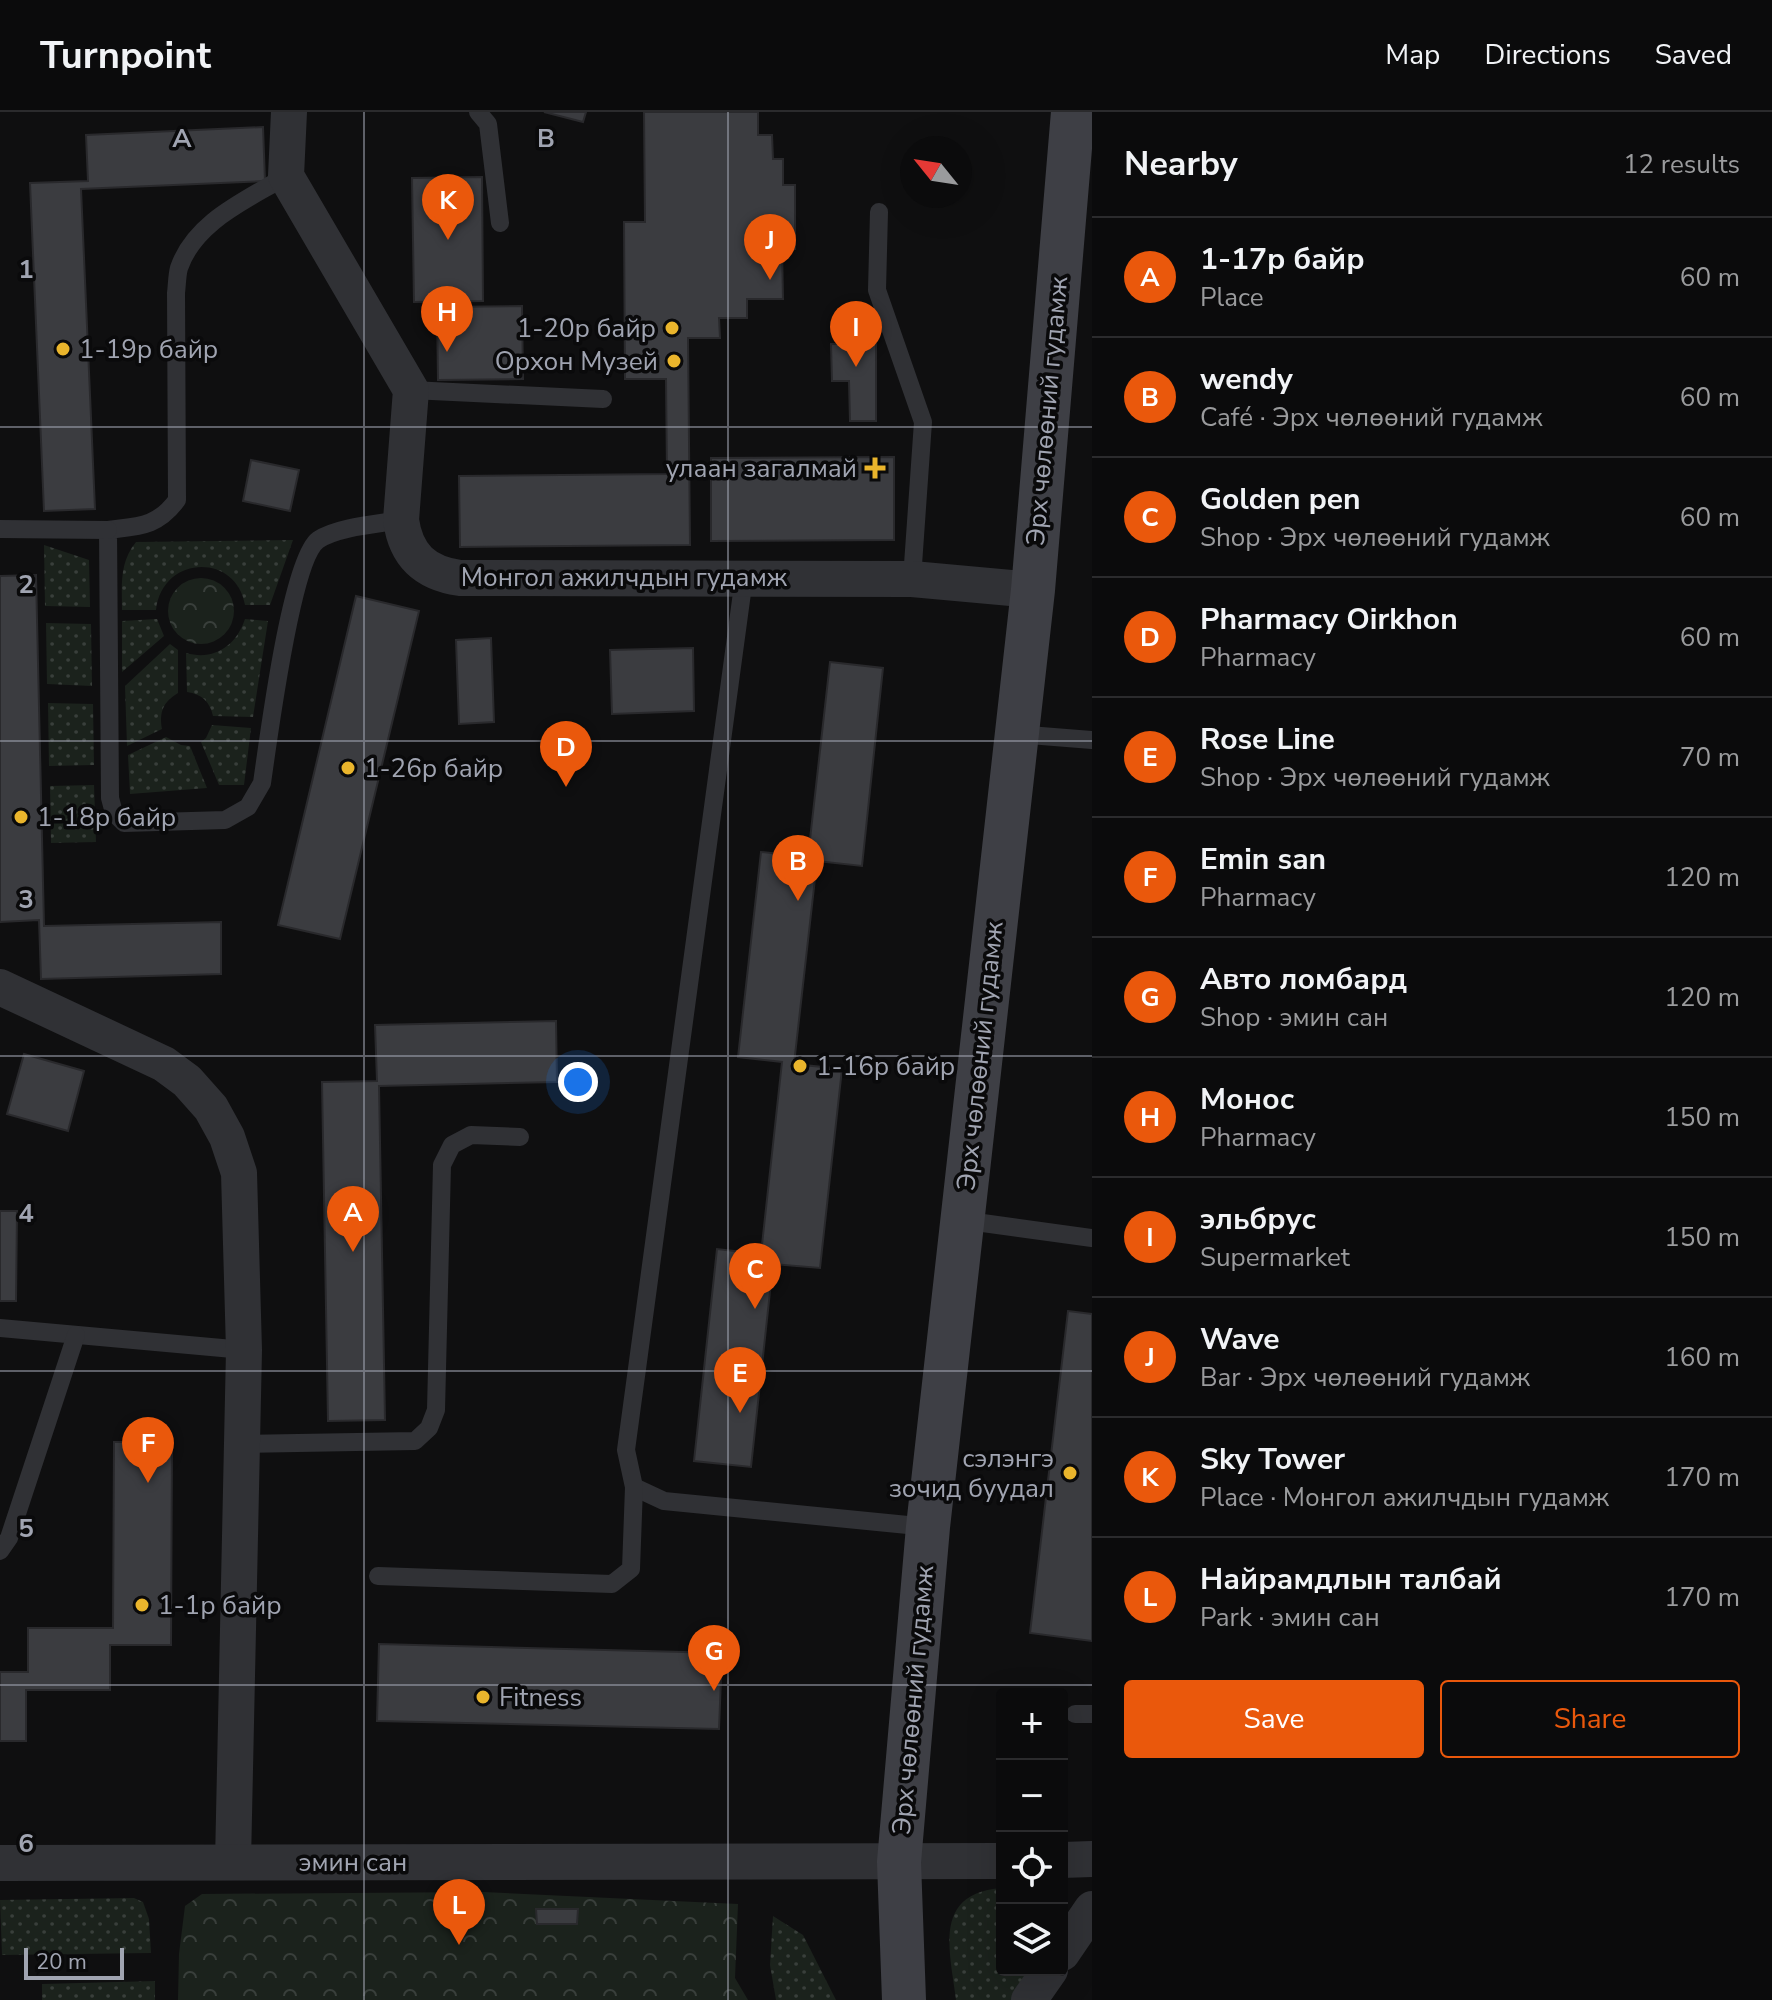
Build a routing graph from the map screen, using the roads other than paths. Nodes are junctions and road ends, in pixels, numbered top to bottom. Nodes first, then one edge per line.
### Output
1 (289, 112) edge
2 (478, 112) edge
3 (1073, 112) edge
4 (286, 176) junction
5 (879, 212) dead end
6 (500, 223) dead end
7 (411, 390) junction
8 (603, 399) dead end
9 (401, 520) junction
10 (0, 529) edge
11 (108, 530) junction
12 (744, 578) junction
13 (912, 579) junction
14 (1033, 590) junction
15 (1016, 734) junction
16 (1092, 740) edge
17 (0, 987) edge
18 (520, 1137) dead end
19 (961, 1220) junction
20 (1092, 1238) edge
21 (0, 1328) edge
22 (76, 1335) junction
23 (244, 1350) junction
24 (241, 1444) junction
25 (634, 1487) junction
26 (928, 1527) junction
27 (0, 1551) edge
28 (378, 1576) dead end
29 (1092, 1859) edge
30 (1068, 1860) edge
31 (996, 1861) edge
32 (233, 1862) junction
33 (899, 1862) junction
34 (0, 1863) edge
35 (1092, 1909) edge
36 (1068, 1944) edge
37 (1046, 1976) edge
38 (904, 2000) edge
39 (1029, 2000) edge

1 - 4 street
2 - 6 lane
3 - 14 main road, Эрх чөлөөний гудамж
4 - 7 street
4 - 11 lane
5 - 13 lane
7 - 8 lane
7 - 9 street, Монгол ажилчдын гудамж
9 - 11 lane
9 - 12 street, Монгол ажилчдын гудамж
10 - 11 lane
12 - 13 street, Монгол ажилчдын гудамж
12 - 25 lane
13 - 14 street, Монгол ажилчдын гудамж
14 - 15 main road, Эрх чөлөөний гудамж
15 - 16 lane
15 - 19 main road, Эрх чөлөөний гудамж
17 - 23 street
18 - 24 lane
19 - 20 lane
19 - 26 main road, Эрх чөлөөний гудамж
21 - 22 lane
22 - 23 lane
22 - 27 lane
23 - 24 street
24 - 32 street
25 - 26 lane
25 - 28 lane
26 - 33 main road, Эрх чөлөөний гудамж
29 - 30 street
31 - 33 street, эмин сан
32 - 33 street, эмин сан
32 - 34 street, эмин сан
33 - 38 main road, Эрх чөлөөний гудамж
35 - 36 street
37 - 39 street

